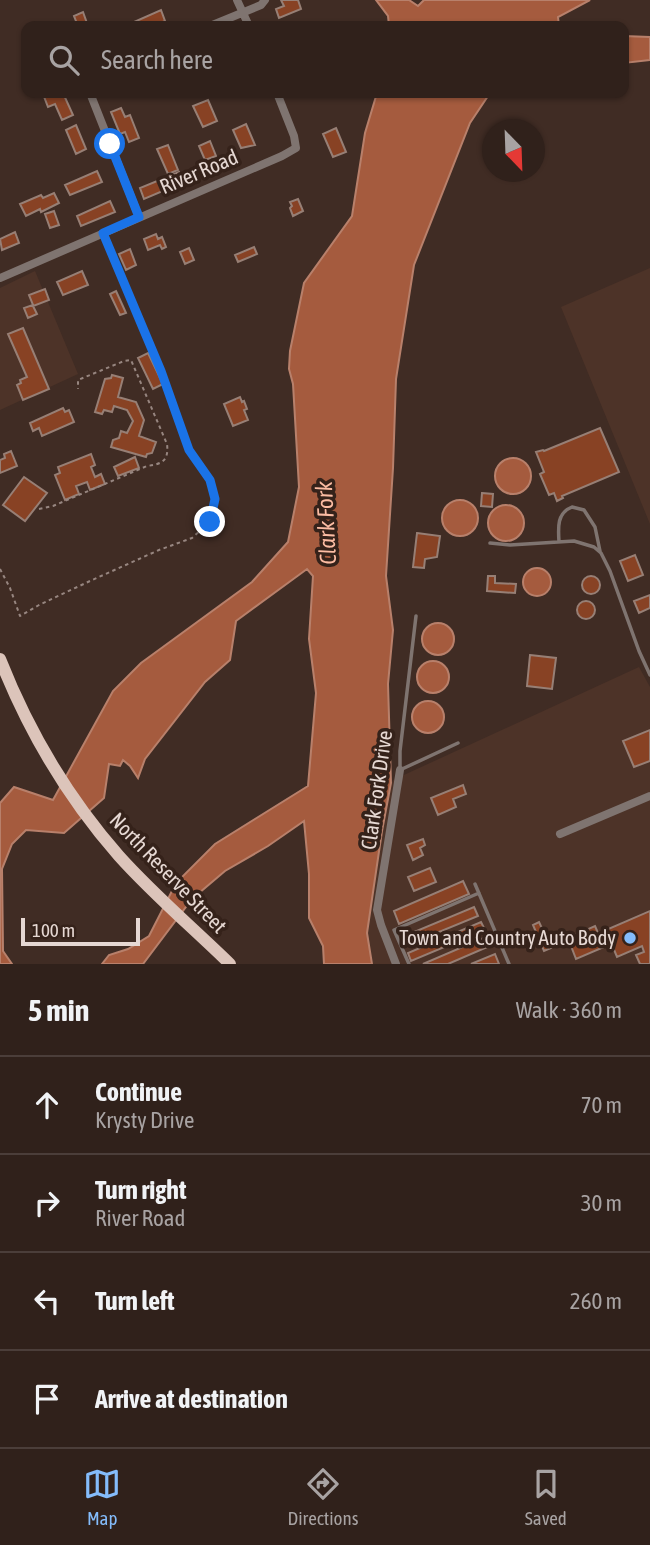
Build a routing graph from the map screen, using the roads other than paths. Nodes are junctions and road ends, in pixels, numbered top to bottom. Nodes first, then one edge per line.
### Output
1 (237, 0) edge
2 (265, 0) edge
3 (242, 12) junction
4 (221, 21) edge
5 (246, 21) edge
6 (92, 98) edge
7 (279, 98) edge
8 (139, 217) junction
9 (103, 233) junction
10 (0, 278) edge
11 (161, 371) road end
12 (559, 541) junction
13 (490, 543) dead end
14 (601, 553) junction
15 (416, 616) dead end
16 (0, 659) edge
17 (650, 675) edge
18 (458, 743) dead end
19 (400, 770) junction
20 (650, 796) edge
21 (560, 834) dead end
22 (475, 884) dead end
23 (479, 893) junction
24 (230, 964) edge
25 (396, 964) edge
26 (410, 964) edge
27 (509, 964) edge

1 - 3 street
2 - 3 street
3 - 4 street
3 - 5 street
6 - 8 street
7 - 8 street, River Road
8 - 9 street, River Road
9 - 10 street, River Road
9 - 11 lane
12 - 13 lane
12 - 14 lane
12 - 14 lane
14 - 17 lane
15 - 19 lane, Clark Fork Drive
16 - 24 highway, North Reserve Street
18 - 19 lane
19 - 25 street, Clark Fork Drive
20 - 21 street
22 - 23 lane
23 - 26 lane
23 - 27 lane

